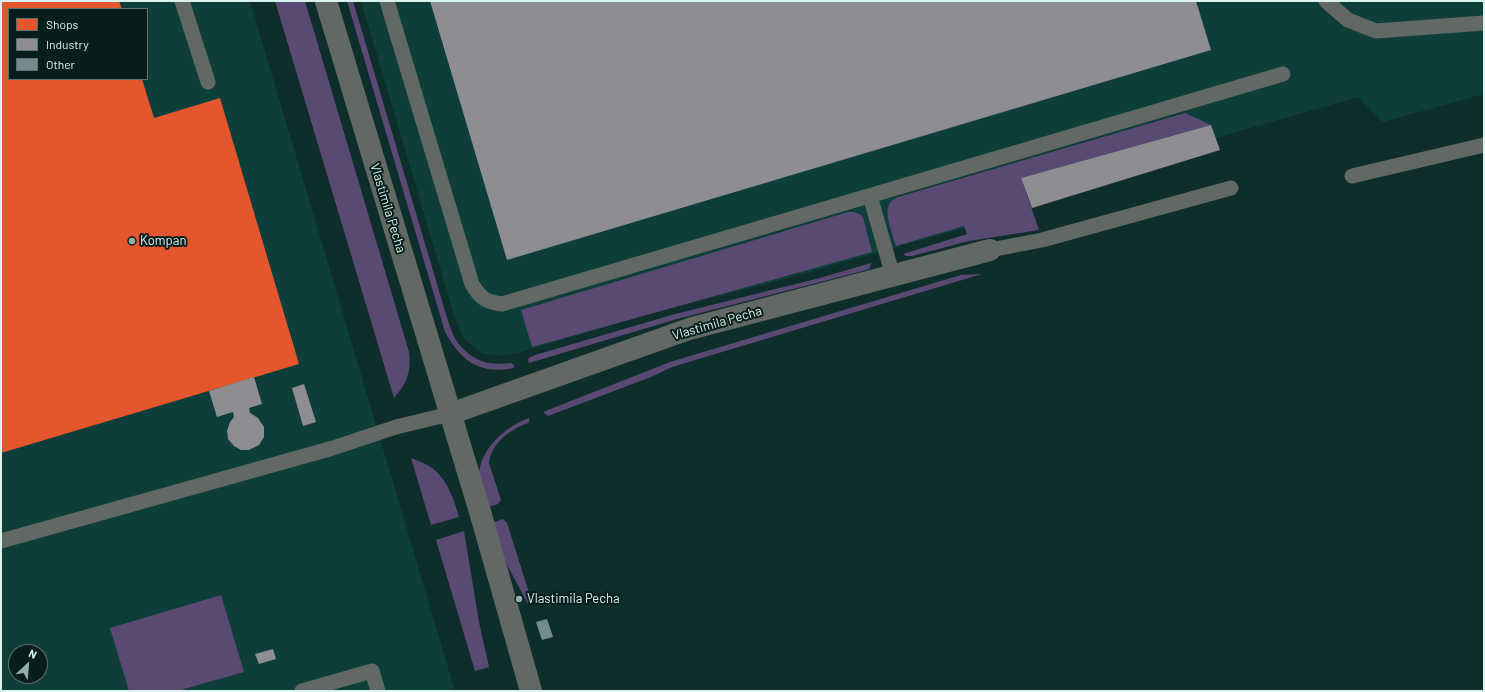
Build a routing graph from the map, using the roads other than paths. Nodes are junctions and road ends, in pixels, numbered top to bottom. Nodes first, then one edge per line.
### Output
1 (182, 1) edge
2 (326, 1) edge
3 (388, 1) edge
4 (1326, 1) edge
5 (1484, 23) edge
6 (1283, 74) dead end
7 (208, 82) dead end
8 (1484, 145) edge
9 (1352, 176) dead end
10 (1231, 188) dead end
11 (870, 196) junction
12 (990, 250) joint
13 (893, 276) junction
14 (450, 414) junction
15 (1, 541) edge
16 (302, 691) edge
17 (378, 691) edge
18 (531, 691) edge

1 - 7 lane
2 - 14 street, Vlastimila Pecha
3 - 11 lane
4 - 5 lane
6 - 11 lane
8 - 9 lane
10 - 12 lane
11 - 13 lane
12 - 13 street, Vlastimila Pecha
13 - 14 street, Vlastimila Pecha
14 - 15 lane
14 - 18 street, Vlastimila Pecha
16 - 17 lane

